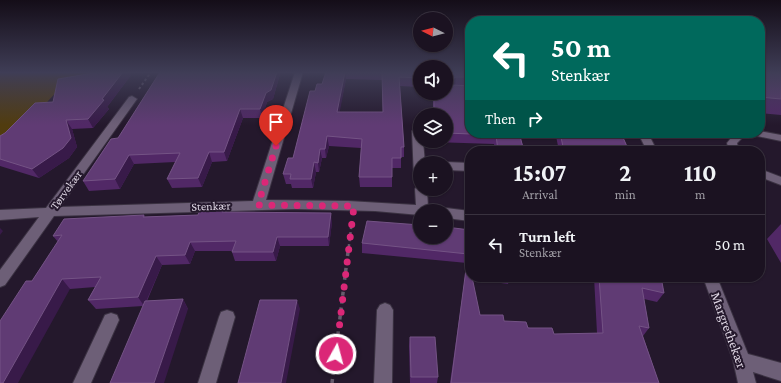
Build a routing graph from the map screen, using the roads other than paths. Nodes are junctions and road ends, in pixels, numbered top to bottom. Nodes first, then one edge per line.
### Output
1 (293, 90) edge
2 (132, 99) road end
3 (765, 135) edge
4 (781, 138) edge
5 (453, 166) edge
6 (465, 167) edge
7 (765, 175) edge
8 (781, 181) edge
9 (258, 205) junction
10 (413, 210) edge
11 (51, 212) junction
12 (453, 214) edge
13 (0, 215) edge
14 (465, 215) edge
15 (0, 281) edge
16 (712, 282) edge
17 (385, 310) dead end
18 (227, 316) dead end
19 (111, 320) dead end
20 (742, 360) junction
21 (781, 372) edge
22 (82, 383) edge
23 (207, 383) edge
24 (382, 383) edge
25 (747, 383) edge

1 - 9 street
2 - 11 street, Tørvekær
3 - 4 street
5 - 6 street
7 - 8 street
9 - 10 street, Stenkær
9 - 11 street, Stenkær
11 - 13 street, Stenkær
11 - 15 street, Tørvekær
12 - 14 street
16 - 20 street, Margrethekær
17 - 24 street
18 - 23 street
19 - 22 street
20 - 21 street
20 - 25 street, Margrethekær

